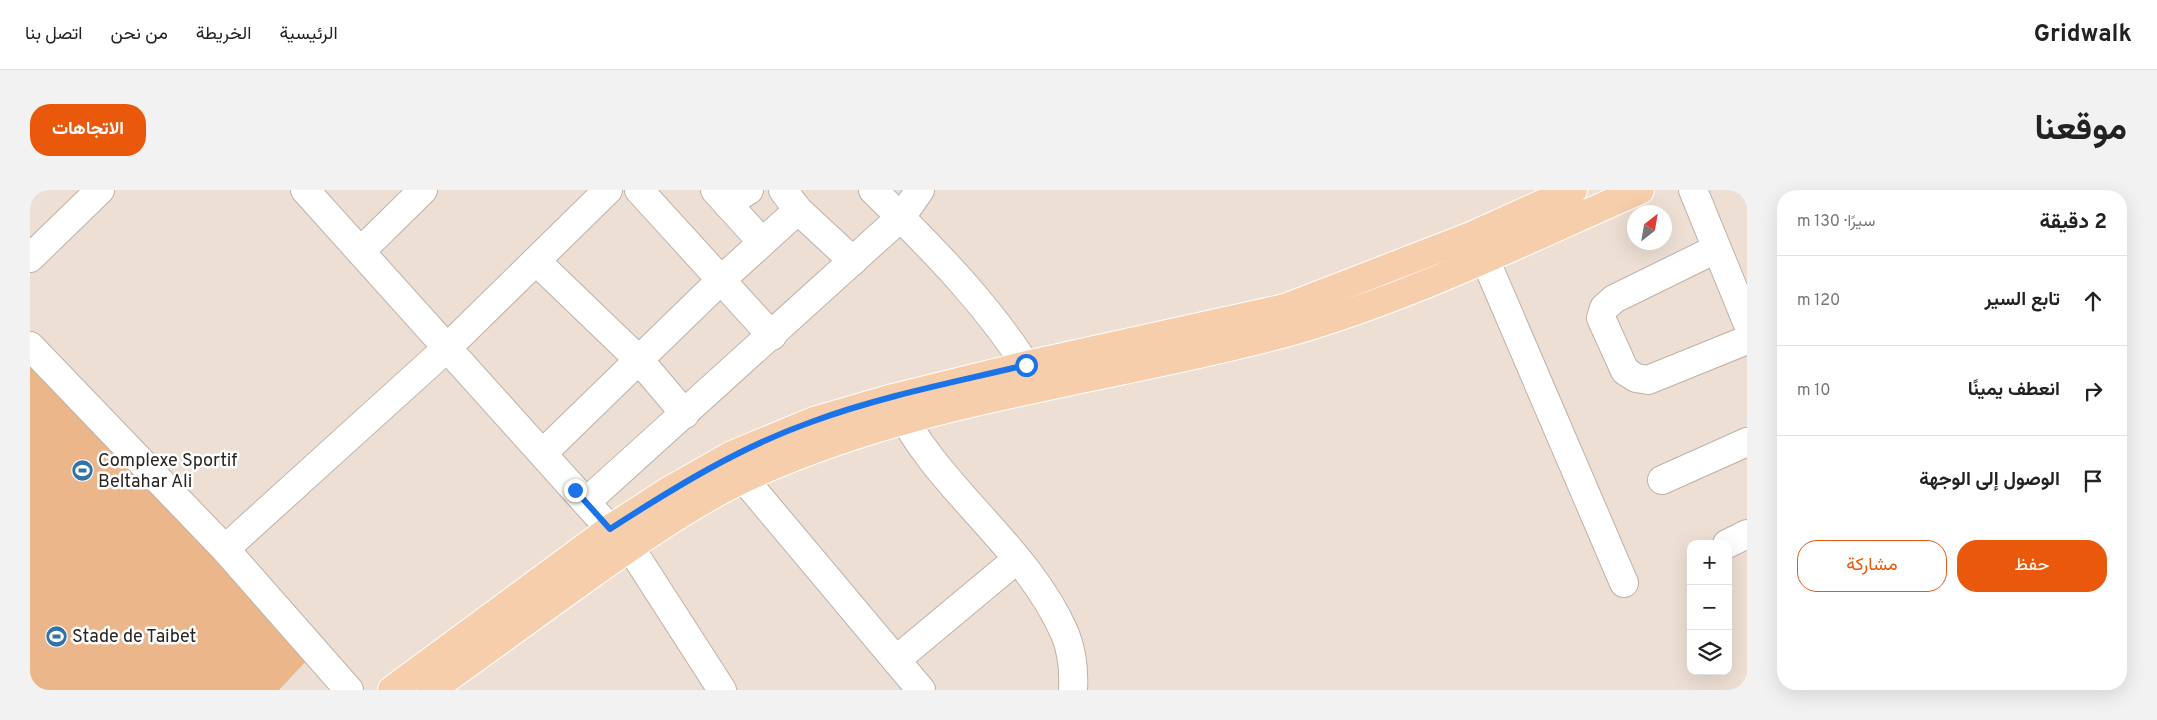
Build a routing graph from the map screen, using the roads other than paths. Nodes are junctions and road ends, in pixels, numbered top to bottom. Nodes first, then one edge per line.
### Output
1 (100, 190) edge
2 (305, 190) edge
3 (423, 190) edge
4 (608, 190) edge
5 (873, 190) edge
6 (920, 190) edge
7 (1573, 190) edge
8 (1640, 190) edge
9 (1693, 190) edge
10 (651, 194) edge
11 (730, 194) edge
12 (790, 200) edge
13 (901, 217) junction
14 (762, 242) junction
15 (1716, 248) junction
16 (361, 251) junction
17 (30, 258) edge
18 (1485, 258) junction
19 (536, 261) junction
20 (853, 261) junction
21 (721, 280) junction
22 (1747, 322) edge
23 (772, 336) junction
24 (1747, 340) edge
25 (30, 346) edge
26 (448, 347) junction
27 (640, 361) junction
28 (1026, 365) junction
29 (1040, 388) junction
30 (899, 410) junction
31 (685, 414) junction
32 (1747, 442) edge
33 (542, 453) junction
34 (744, 478) junction
35 (1662, 480) dead end
36 (586, 502) junction
37 (1747, 534) edge
38 (620, 538) junction
39 (1732, 542) edge
40 (225, 549) junction
41 (1016, 560) junction
42 (1624, 583) dead end
43 (896, 660) junction
44 (349, 690) edge
45 (392, 690) edge
46 (431, 690) edge
47 (722, 690) edge
48 (921, 690) edge
49 (1074, 690) edge

1 - 17 street
2 - 16 street
3 - 16 street
4 - 19 street
5 - 13 street
6 - 13 street
7 - 28 main road
8 - 18 main road
9 - 15 street
10 - 21 street
11 - 14 street
12 - 14 street
12 - 20 street
13 - 20 street
13 - 28 street
14 - 21 street
15 - 22 street
15 - 24 street
16 - 26 street
18 - 29 main road
18 - 42 street
19 - 26 street
19 - 27 street
20 - 23 street
21 - 23 street
21 - 27 street
23 - 31 street
25 - 40 street
26 - 33 street
26 - 40 street
27 - 31 street
27 - 33 street
28 - 29 street
28 - 30 main road
29 - 30 main road
30 - 34 main road
30 - 38 main road
30 - 41 street
31 - 36 street
32 - 35 street
33 - 36 street
34 - 38 main road
34 - 43 street
36 - 38 street
37 - 39 street
38 - 45 main road
38 - 46 main road
38 - 47 street
40 - 44 street
41 - 43 street
41 - 49 street
43 - 48 street

